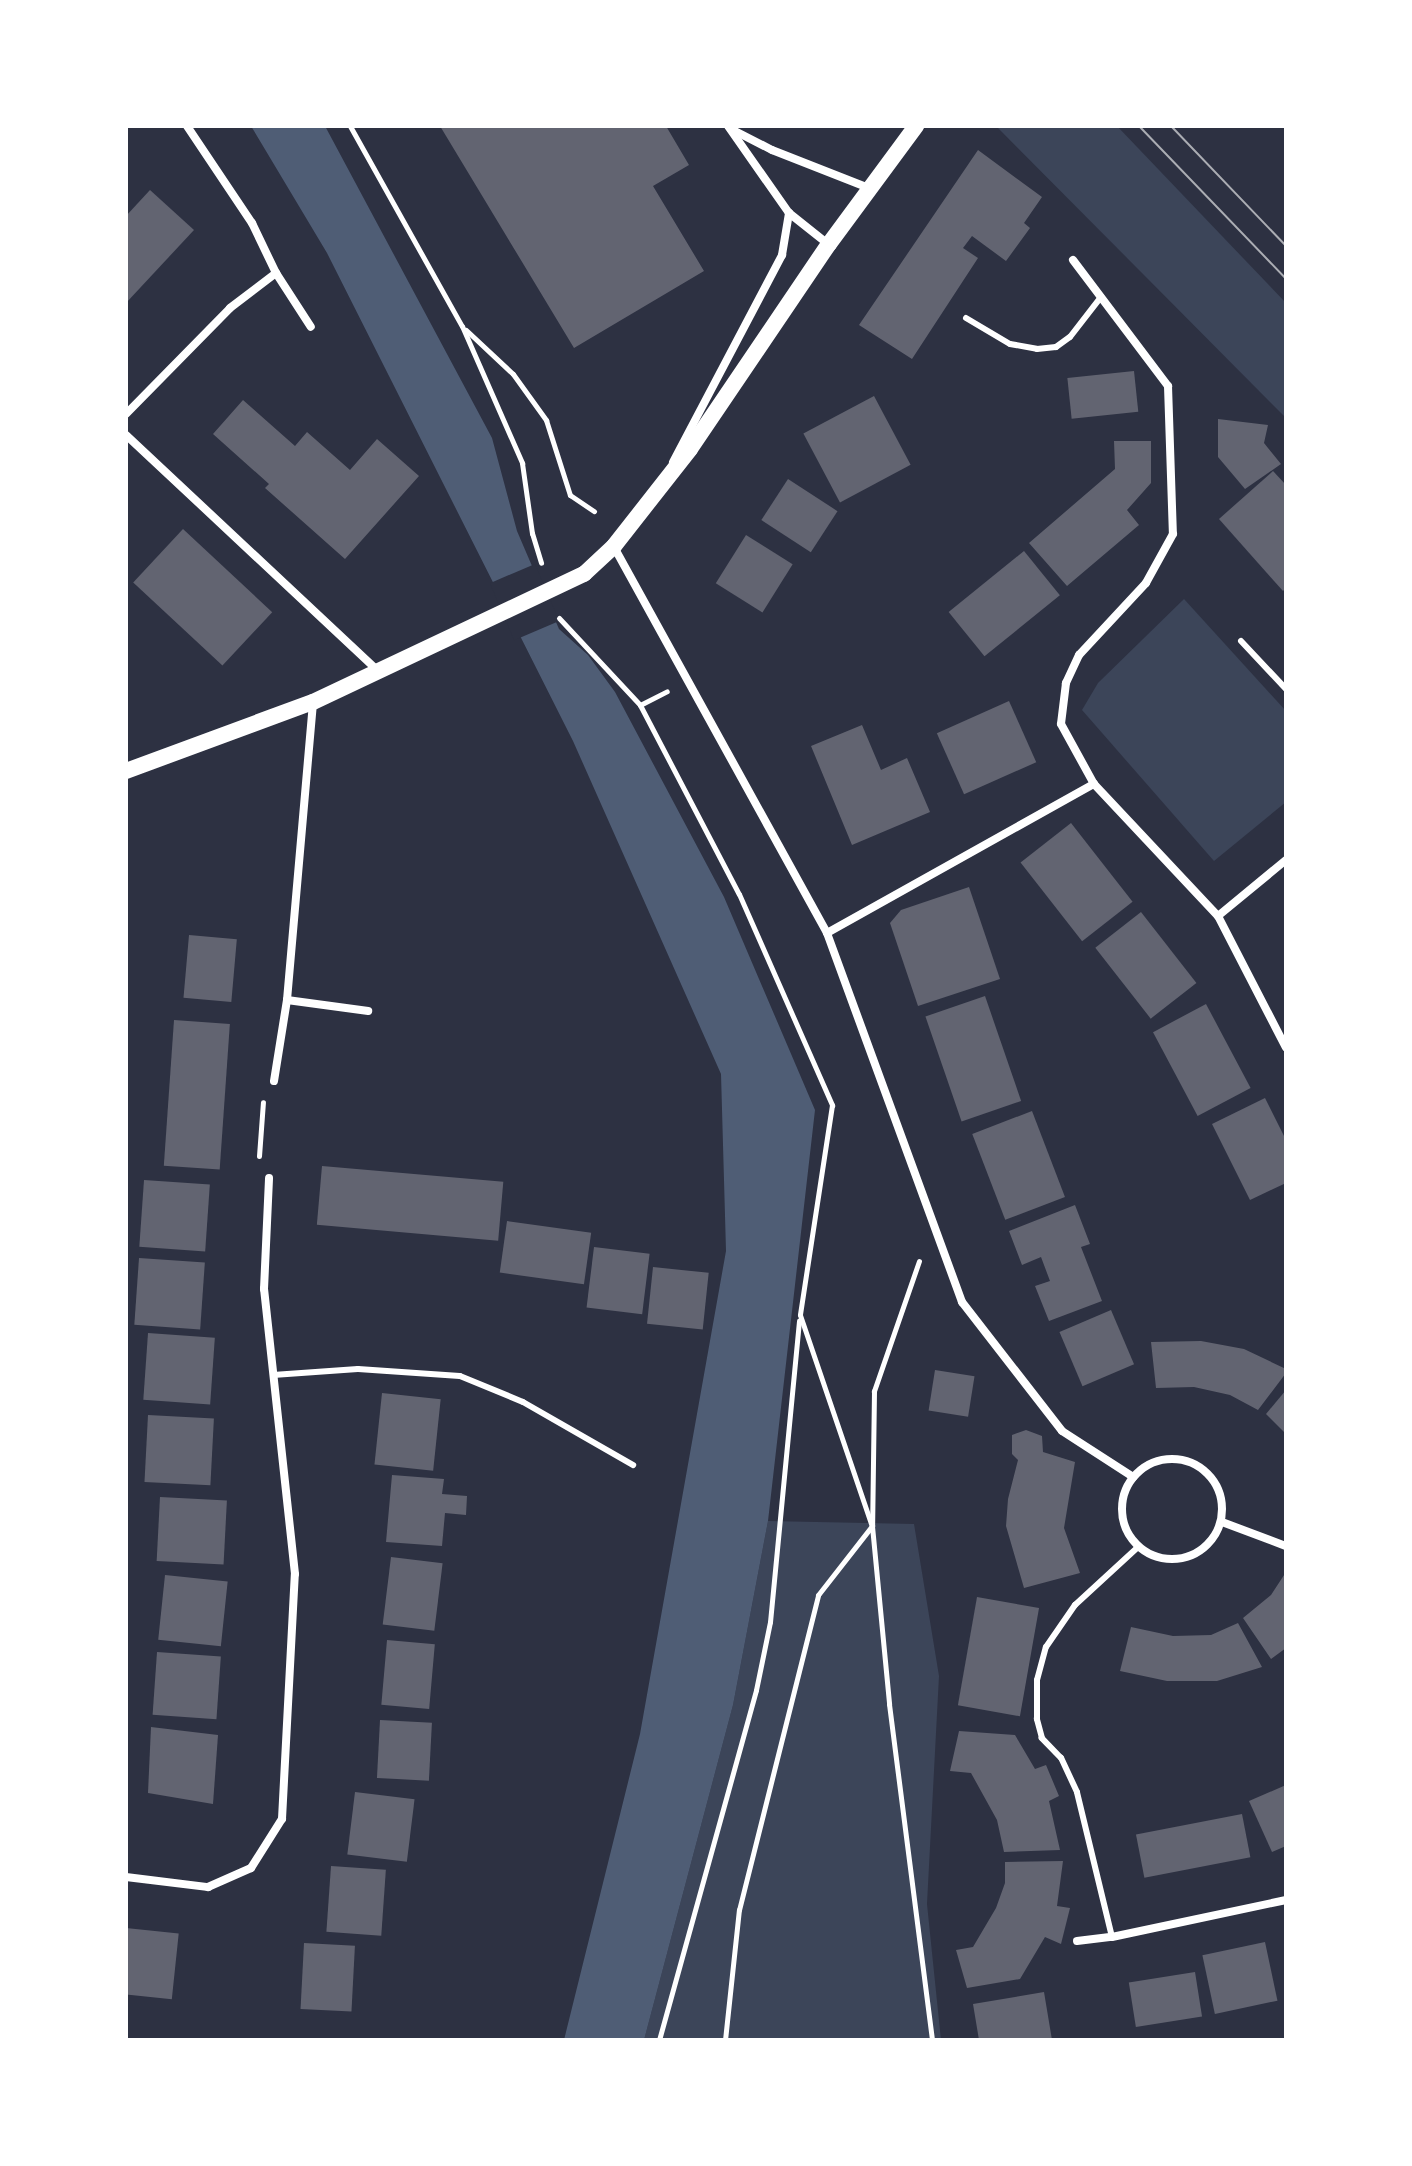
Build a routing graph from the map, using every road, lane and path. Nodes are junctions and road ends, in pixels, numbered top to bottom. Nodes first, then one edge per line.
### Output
1 (187, 126) edge
2 (350, 126) edge
3 (916, 126) edge
4 (729, 128) edge
5 (869, 188) junction
6 (789, 213) junction
7 (829, 244) junction
8 (1073, 260) dead end
9 (276, 273) junction
10 (1101, 297) junction
11 (966, 318) dead end
12 (462, 326) junction
13 (311, 327) dead end
14 (126, 414) edge
15 (126, 435) edge
16 (659, 487) junction
17 (594, 511) dead end
18 (614, 546) junction
19 (546, 578) dead end
20 (555, 608) dead end
21 (1241, 641) dead end
22 (377, 670) junction
23 (1286, 689) edge
24 (313, 702) junction
25 (126, 771) edge
26 (1094, 784) junction
27 (1286, 860) edge
28 (1218, 916) junction
29 (827, 933) junction
30 (287, 1000) junction
31 (368, 1011) dead end
32 (1286, 1048) edge
33 (274, 1081) joint
34 (269, 1178) joint
35 (933, 1222) junction
36 (800, 1315) junction
37 (273, 1375) junction
38 (633, 1465) dead end
39 (1133, 1477) junction
40 (1222, 1522) junction
41 (872, 1526) junction
42 (1286, 1546) edge
43 (1138, 1547) junction
44 (126, 1877) edge
45 (1286, 1900) edge
46 (1112, 1937) junction
47 (1077, 1941) dead end
48 (659, 2040) edge
49 (725, 2040) edge
50 (932, 2040) edge

1 - 9 street
2 - 12 path
3 - 5 main road
4 - 5 street
4 - 6 street
5 - 7 main road
6 - 7 street
6 - 16 street
7 - 16 main road
8 - 10 street
9 - 13 street
9 - 14 street
10 - 11 lane
10 - 26 street
12 - 17 path
12 - 19 path
15 - 22 street
16 - 18 main road
18 - 22 main road
18 - 29 street
20 - 36 path
21 - 23 lane
22 - 24 main road
24 - 25 main road
24 - 30 street
26 - 28 street
26 - 29 street
27 - 28 street
28 - 32 street
29 - 35 street
30 - 31 street
30 - 33 street
33 - 34 path
34 - 37 street
35 - 39 street
35 - 41 path
36 - 41 path
36 - 48 path
37 - 38 lane
37 - 44 street
39 - 40 street
39 - 43 street
40 - 42 street
40 - 43 street
41 - 49 path
41 - 50 path
43 - 46 lane
45 - 46 street
46 - 47 street

